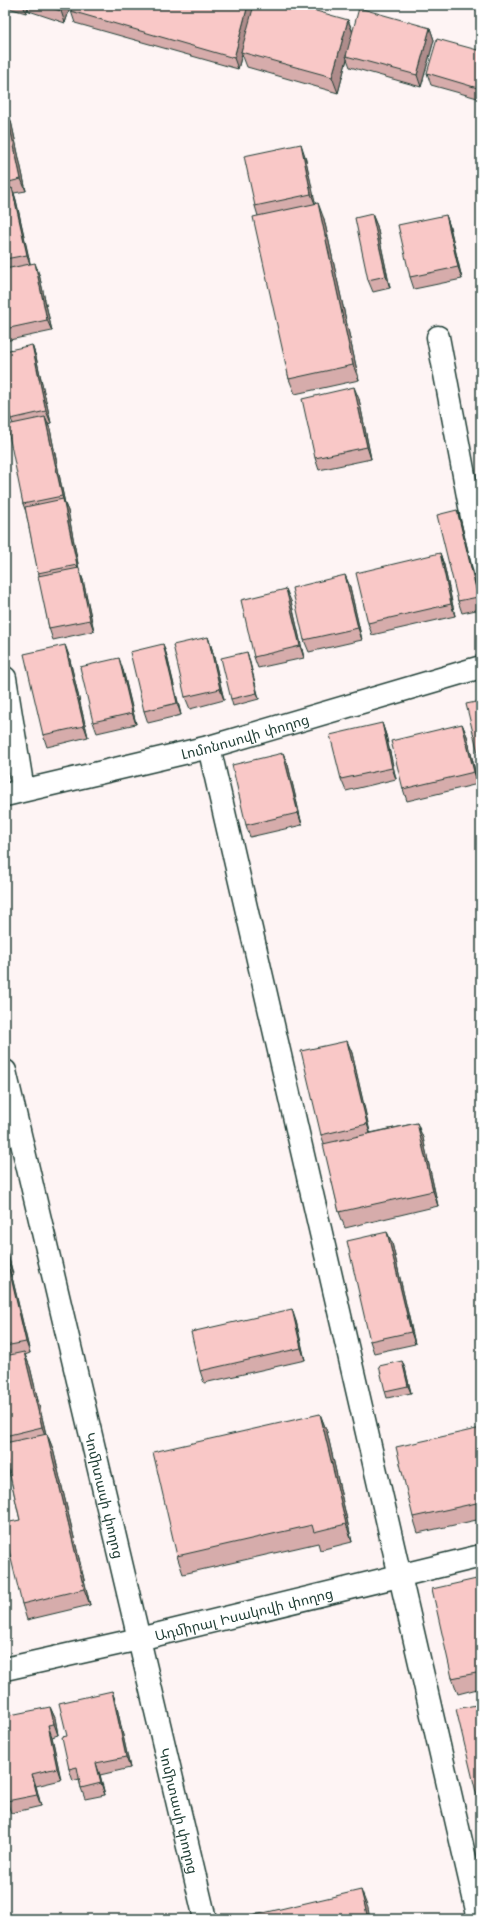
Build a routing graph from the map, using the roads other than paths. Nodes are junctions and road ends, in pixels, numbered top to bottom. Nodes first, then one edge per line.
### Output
1 (438, 337) dead end
2 (481, 565) edge
3 (481, 667) edge
4 (5, 678) edge
5 (209, 747) junction
6 (14, 792) edge
7 (5, 1071) edge
8 (481, 1556) edge
9 (399, 1575) junction
10 (139, 1639) junction
11 (5, 1669) edge
12 (206, 1919) edge
13 (479, 1919) edge

1 - 2 street
3 - 5 street, Լոմոնոսովի փողոց
4 - 6 street
5 - 6 street, Լոմոնոսովի փողոց
5 - 9 street
7 - 10 street, Կոմիտասի փողոց
8 - 9 street, Ադմիրալ Իսակովի փողոց
9 - 10 street, Ադմիրալ Իսակովի փողոց
9 - 13 street
10 - 11 street, Ադմիրալ Իսակովի փողոց
10 - 12 street, Կոմիտասի փողոց

